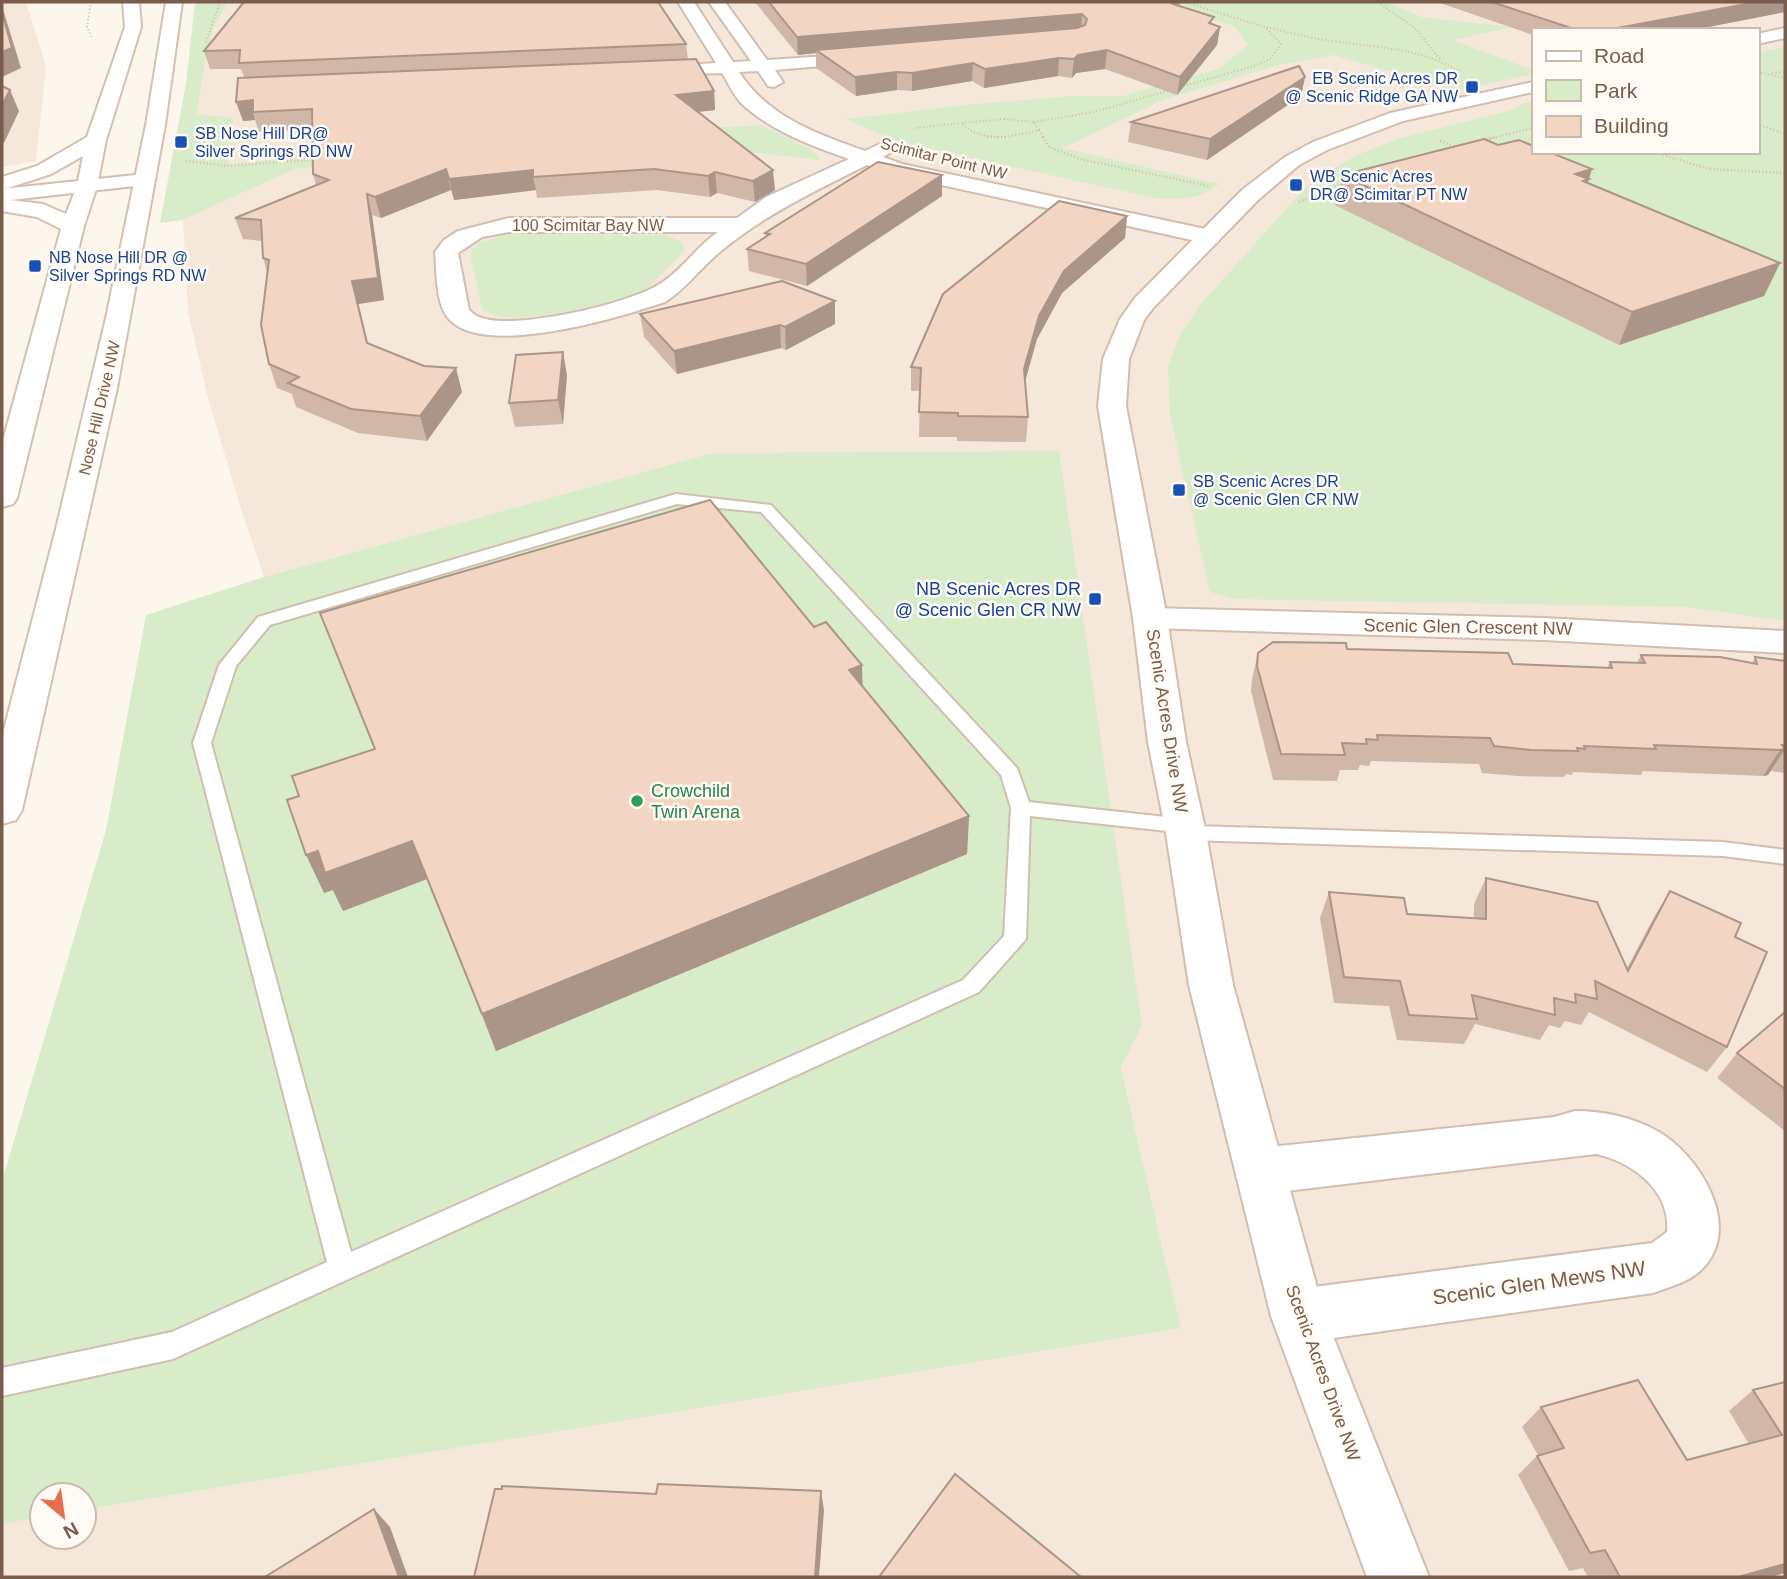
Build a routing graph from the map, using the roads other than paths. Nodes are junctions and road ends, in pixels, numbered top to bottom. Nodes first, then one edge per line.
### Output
1 (131, 2) edge
2 (174, 2) edge
3 (686, 2) edge
4 (717, 2) edge
5 (1785, 33) edge
6 (1759, 38) edge
7 (884, 55) edge
8 (762, 66) junction
9 (730, 68) junction
10 (634, 73) edge
11 (1532, 87) edge
12 (786, 94) dead end
13 (96, 140) junction
14 (889, 147) joint
15 (864, 148) junction
16 (145, 180) junction
17 (2, 184) edge
18 (87, 186) junction
19 (2, 195) edge
20 (2, 205) edge
21 (738, 225) junction
22 (73, 226) junction
23 (1218, 228) junction
24 (2, 498) edge
25 (1150, 618) junction
26 (1785, 642) edge
27 (1021, 808) junction
28 (2, 810) edge
29 (1185, 829) junction
30 (1785, 857) edge
31 (1261, 1171) junction
32 (342, 1268) junction
33 (1298, 1316) junction
34 (2, 1382) edge
35 (1398, 1577) edge

1 - 13 street
2 - 16 street, Nose Hill Drive NW
3 - 9 street, Scimitar Point NW
4 - 8 street
5 - 6 street
7 - 8 street
8 - 9 street
8 - 12 street
9 - 10 street
9 - 15 street, Scimitar Point NW
11 - 23 street, Scenic Acres Drive NW
13 - 17 street
13 - 18 street
14 - 15 street, 100 Scimitar Bay NW
14 - 23 street, Scimitar Point NW
15 - 21 street, 100 Scimitar Bay NW
15 - 23 street, Scimitar Point NW
16 - 18 street
16 - 28 street, Nose Hill Drive NW
18 - 19 street
18 - 22 street
20 - 22 street
21 - 21 street, 100 Scimitar Bay NW
22 - 24 street
23 - 25 street, Scenic Acres Drive NW
25 - 26 street, Scenic Glen Crescent NW
25 - 29 street, Scenic Acres Drive NW
27 - 29 lane
27 - 32 lane
27 - 32 lane
29 - 30 lane
29 - 31 street, Scenic Acres Drive NW
31 - 33 street, Scenic Acres Drive NW
31 - 33 street, Scenic Glen Mews NW
32 - 34 lane
33 - 35 street, Scenic Acres Drive NW

